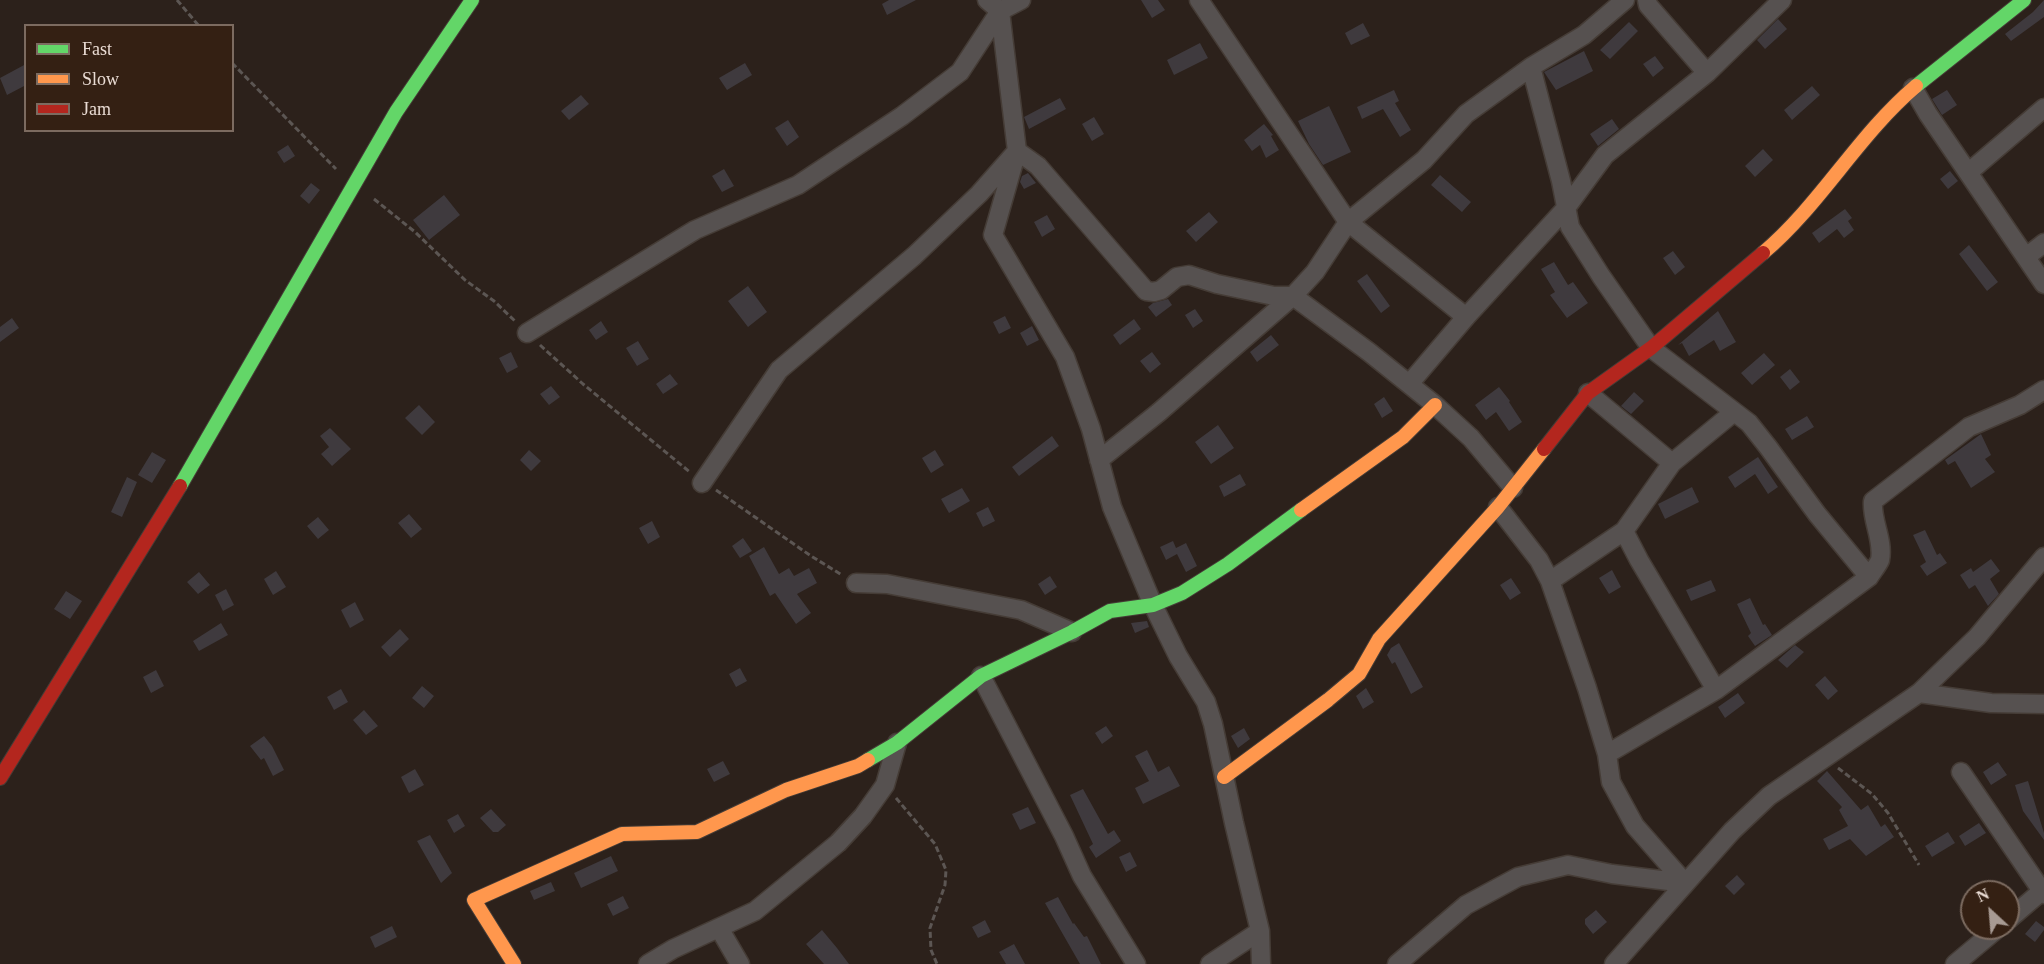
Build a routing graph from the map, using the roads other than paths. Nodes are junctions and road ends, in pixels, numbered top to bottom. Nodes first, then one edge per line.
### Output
1 (472, 0) edge
2 (1021, 0) edge
3 (1199, 0) edge
4 (1625, 0) edge
5 (1647, 0) edge
6 (1782, 0) edge
7 (2024, 0) edge
8 (994, 6) edge
9 (1531, 67) junction
10 (1707, 73) junction
11 (1913, 88) junction
12 (2044, 108) edge
13 (1017, 151) junction
14 (1969, 172) junction
15 (1566, 208) junction
16 (1348, 222) junction
17 (2044, 243) edge
18 (2026, 257) junction
19 (2044, 284) edge
20 (1293, 296) junction
21 (1466, 317) junction
22 (527, 333) dead end
23 (1651, 348) junction
24 (1410, 383) junction
25 (2044, 390) edge
26 (1588, 393) junction
27 (1435, 405) junction
28 (1734, 412) junction
29 (1099, 460) junction
30 (1672, 463) junction
31 (702, 483) dead end
32 (1513, 488) junction
33 (1498, 507) junction
34 (1624, 531) junction
35 (2044, 557) edge
36 (1869, 577) junction
37 (1550, 580) junction
38 (856, 583) dead end
39 (1153, 605) junction
40 (1072, 632) junction
41 (981, 676) junction
42 (1716, 690) junction
43 (1919, 693) junction
44 (2044, 704) edge
45 (897, 743) junction
46 (1606, 754) junction
47 (1960, 772) dead end
48 (1224, 777) junction
49 (0, 778) edge
50 (1686, 883) junction
51 (2043, 891) edge
52 (2020, 910) edge
53 (718, 928) junction
54 (1260, 932) junction
55 (1984, 940) edge
56 (514, 964) edge
57 (648, 964) edge
58 (740, 964) edge
59 (1136, 964) edge
60 (1210, 964) edge
61 (1262, 964) edge
62 (1397, 964) edge
63 (1614, 964) edge
64 (1955, 964) edge

1 - 49 main road
2 - 8 street
3 - 16 street
4 - 9 street
5 - 10 street
6 - 10 street
7 - 11 main road
8 - 13 street
8 - 22 street
9 - 15 street
9 - 16 street
10 - 15 street
11 - 14 street
11 - 23 main road
12 - 14 street
13 - 20 street
13 - 29 street
13 - 31 street
14 - 18 street
15 - 21 street
15 - 23 street
16 - 20 street
16 - 21 street
17 - 18 street
18 - 19 street
20 - 24 street
20 - 29 street
21 - 24 street
23 - 26 main road
23 - 28 street
24 - 27 street
25 - 36 street
26 - 30 street
26 - 32 main road
27 - 32 street
27 - 39 main road
28 - 30 street
28 - 36 street
29 - 39 street
30 - 34 street
32 - 33 main road
33 - 37 street
33 - 48 main road
34 - 37 street
34 - 42 street
35 - 43 street
36 - 42 street
37 - 46 street
38 - 40 street
39 - 40 main road
39 - 48 street
40 - 41 main road
41 - 45 main road
41 - 59 street
42 - 46 street
43 - 44 street
43 - 50 street
45 - 53 street
45 - 56 main road
46 - 50 street
47 - 51 street
48 - 54 street
50 - 62 street
50 - 63 street
51 - 52 street
53 - 57 street
53 - 58 street
54 - 60 street
54 - 61 street
55 - 64 street

